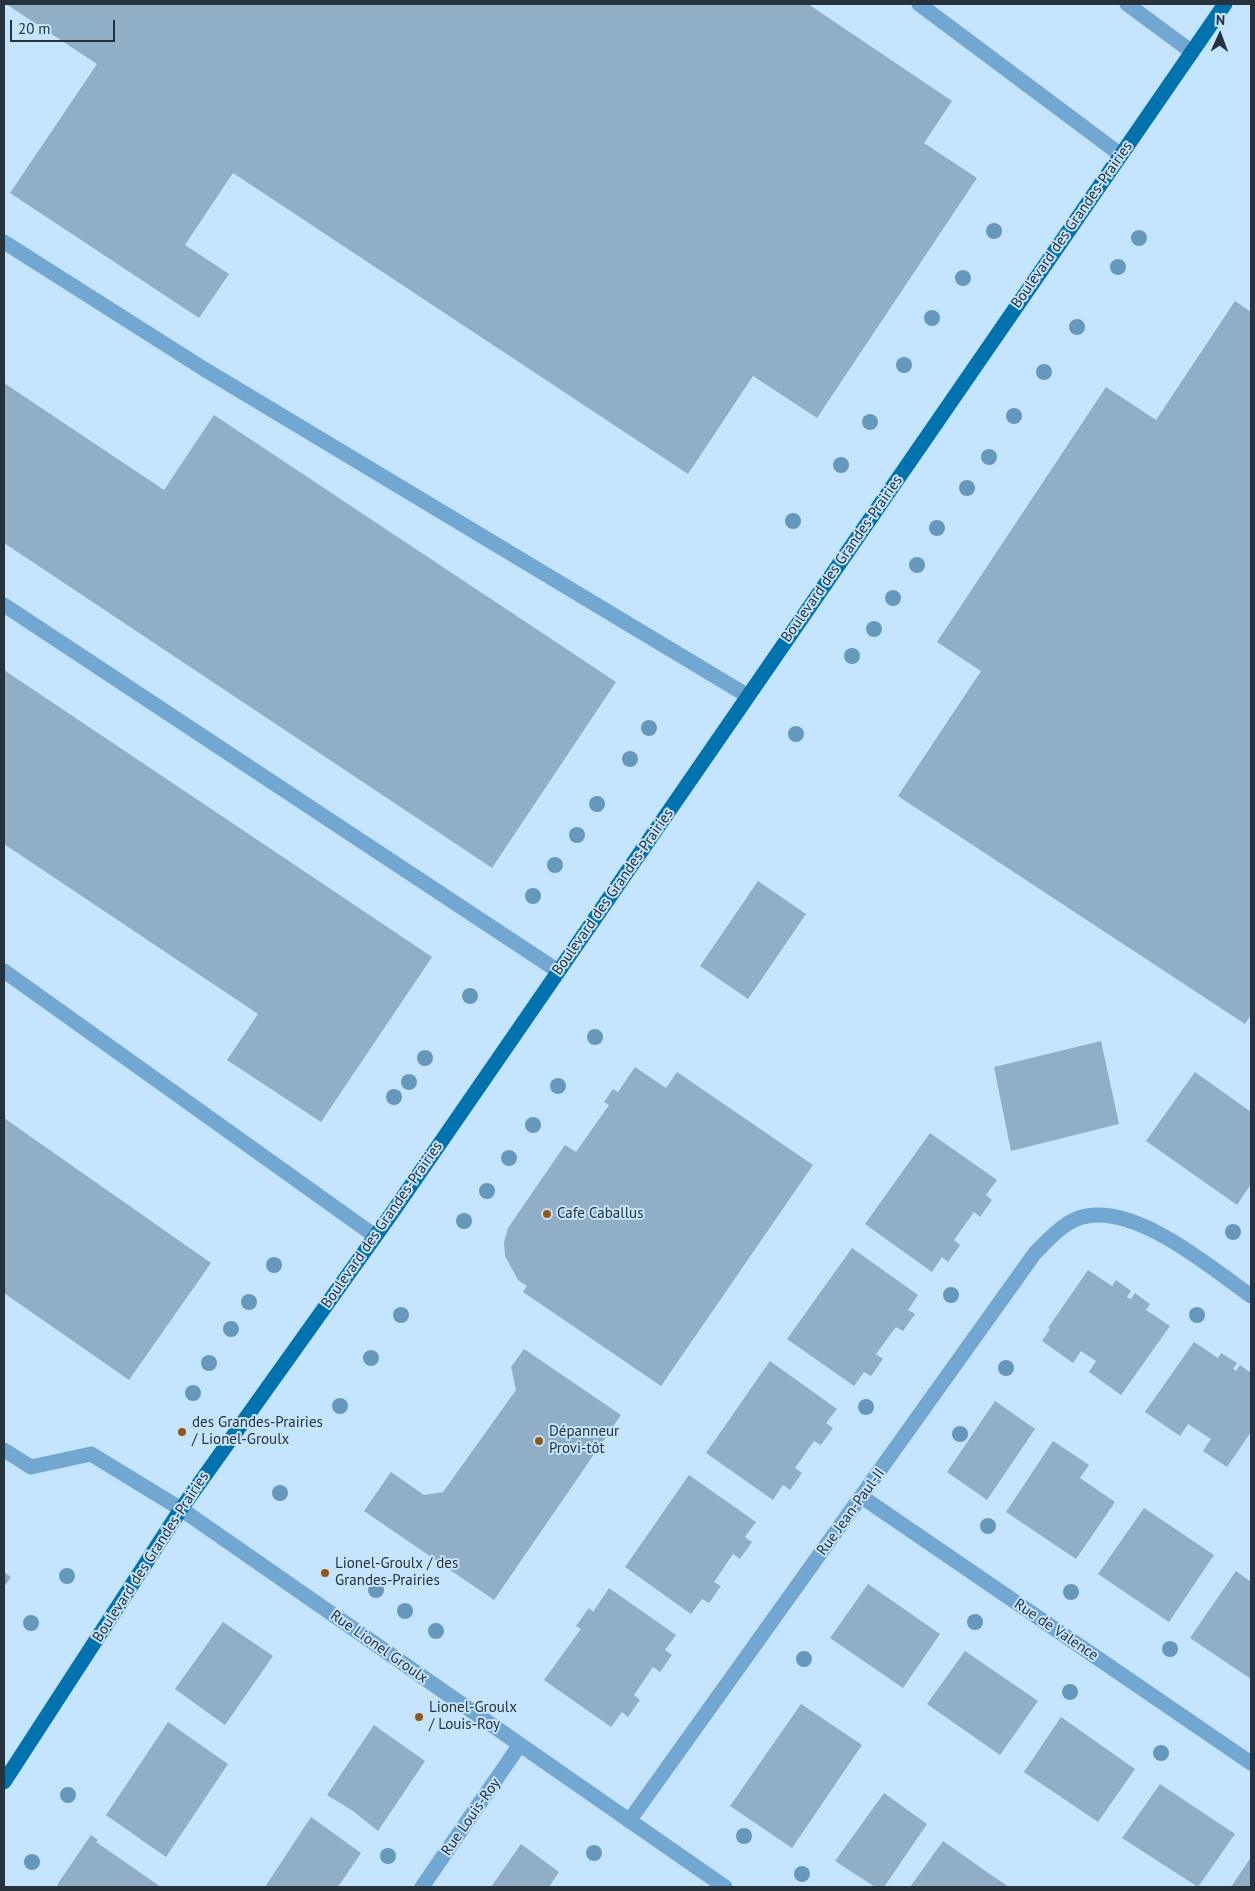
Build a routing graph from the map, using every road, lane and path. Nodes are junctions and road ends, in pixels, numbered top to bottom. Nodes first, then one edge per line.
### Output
1 (919, 4) edge
2 (1127, 4) edge
3 (1225, 4) edge
4 (1192, 52) junction
5 (1120, 155) junction
6 (4, 242) edge
7 (4, 605) edge
8 (748, 696) junction
9 (4, 971) edge
10 (558, 971) junction
11 (375, 1236) junction
12 (1251, 1296) edge
13 (4, 1450) edge
14 (862, 1497) junction
15 (181, 1509) junction
16 (519, 1746) junction
17 (1251, 1763) edge
18 (4, 1782) edge
19 (629, 1821) junction
20 (422, 1887) edge
21 (726, 1887) edge

1 - 5 street
2 - 4 street
3 - 4 main road, Boulevard des Grandes-Prairies
4 - 5 main road, Boulevard des Grandes-Prairies
5 - 8 main road, Boulevard des Grandes-Prairies
6 - 8 street
7 - 10 street
8 - 10 main road, Boulevard des Grandes-Prairies
9 - 11 street
10 - 11 main road, Boulevard des Grandes-Prairies
11 - 15 main road, Boulevard des Grandes-Prairies
12 - 14 street, Rue Jean-Paul-II
13 - 15 street, Rue Lionel Groulx
14 - 17 street, Rue de Valence
14 - 19 street, Rue Jean-Paul-II
15 - 16 street, Rue Lionel Groulx
15 - 18 main road, Boulevard des Grandes-Prairies
16 - 19 street, Rue Lionel Groulx
16 - 20 street, Rue Louis-Roy
19 - 21 street, Rue Lionel Groulx

